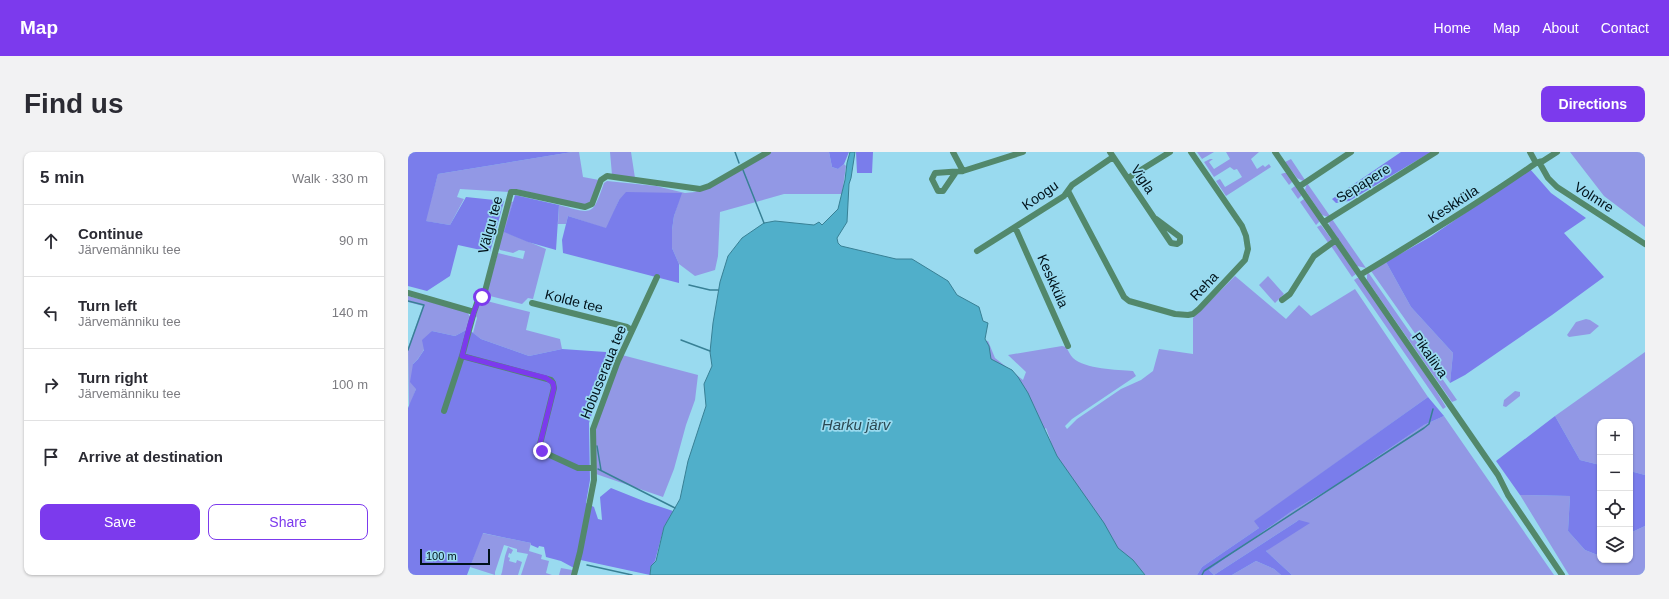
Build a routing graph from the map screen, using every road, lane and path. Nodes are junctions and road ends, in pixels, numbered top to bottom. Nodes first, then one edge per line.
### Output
1 (768, 152) edge
2 (953, 152) edge
3 (1023, 152) edge
4 (1170, 152) edge
5 (1191, 152) edge
6 (1275, 152) edge
7 (1351, 152) edge
8 (1436, 152) edge
9 (1530, 152) edge
10 (1557, 152) edge
11 (1112, 154) edge
12 (1538, 162) junction
13 (963, 171) junction
14 (956, 172) dead end
15 (1128, 178) junction
16 (1300, 186) junction
17 (1068, 191) junction
18 (1156, 219) dead end
19 (1324, 222) junction
20 (1015, 227) junction
21 (1336, 240) junction
22 (1645, 244) edge
23 (977, 251) dead end
24 (1360, 275) junction
25 (657, 278) dead end
26 (408, 293) edge
27 (1282, 300) dead end
28 (532, 303) dead end
29 (474, 312) junction
30 (632, 330) junction
31 (1068, 346) dead end
32 (462, 356) junction
33 (444, 411) dead end
34 (593, 468) junction
35 (574, 575) edge
36 (1562, 575) edge

1 - 29 street, Välgu tee
2 - 13 street
3 - 13 street
4 - 15 street
5 - 17 street, Reha
6 - 16 street, Pikaliiva
7 - 16 street
8 - 19 street, Sepapere
9 - 12 street, Volmre
10 - 12 street, Keskküla
11 - 15 street, Vigla
11 - 17 street, Koogu
12 - 22 street, Volmre
12 - 24 street, Keskküla
13 - 14 street
15 - 18 street, Vigla
16 - 19 street, Pikaliiva
17 - 20 street, Koogu
19 - 21 street, Pikaliiva
20 - 23 street, Koogu
20 - 31 street, Keskküla
21 - 24 street, Pikaliiva
21 - 27 street
24 - 36 street, Pikaliiva
25 - 30 street, Hobuseraua tee
26 - 29 street
28 - 30 street, Kolde tee
29 - 32 street
30 - 34 street, Hobuseraua tee
32 - 33 street
32 - 34 street
34 - 35 street, Hobuseraua tee

